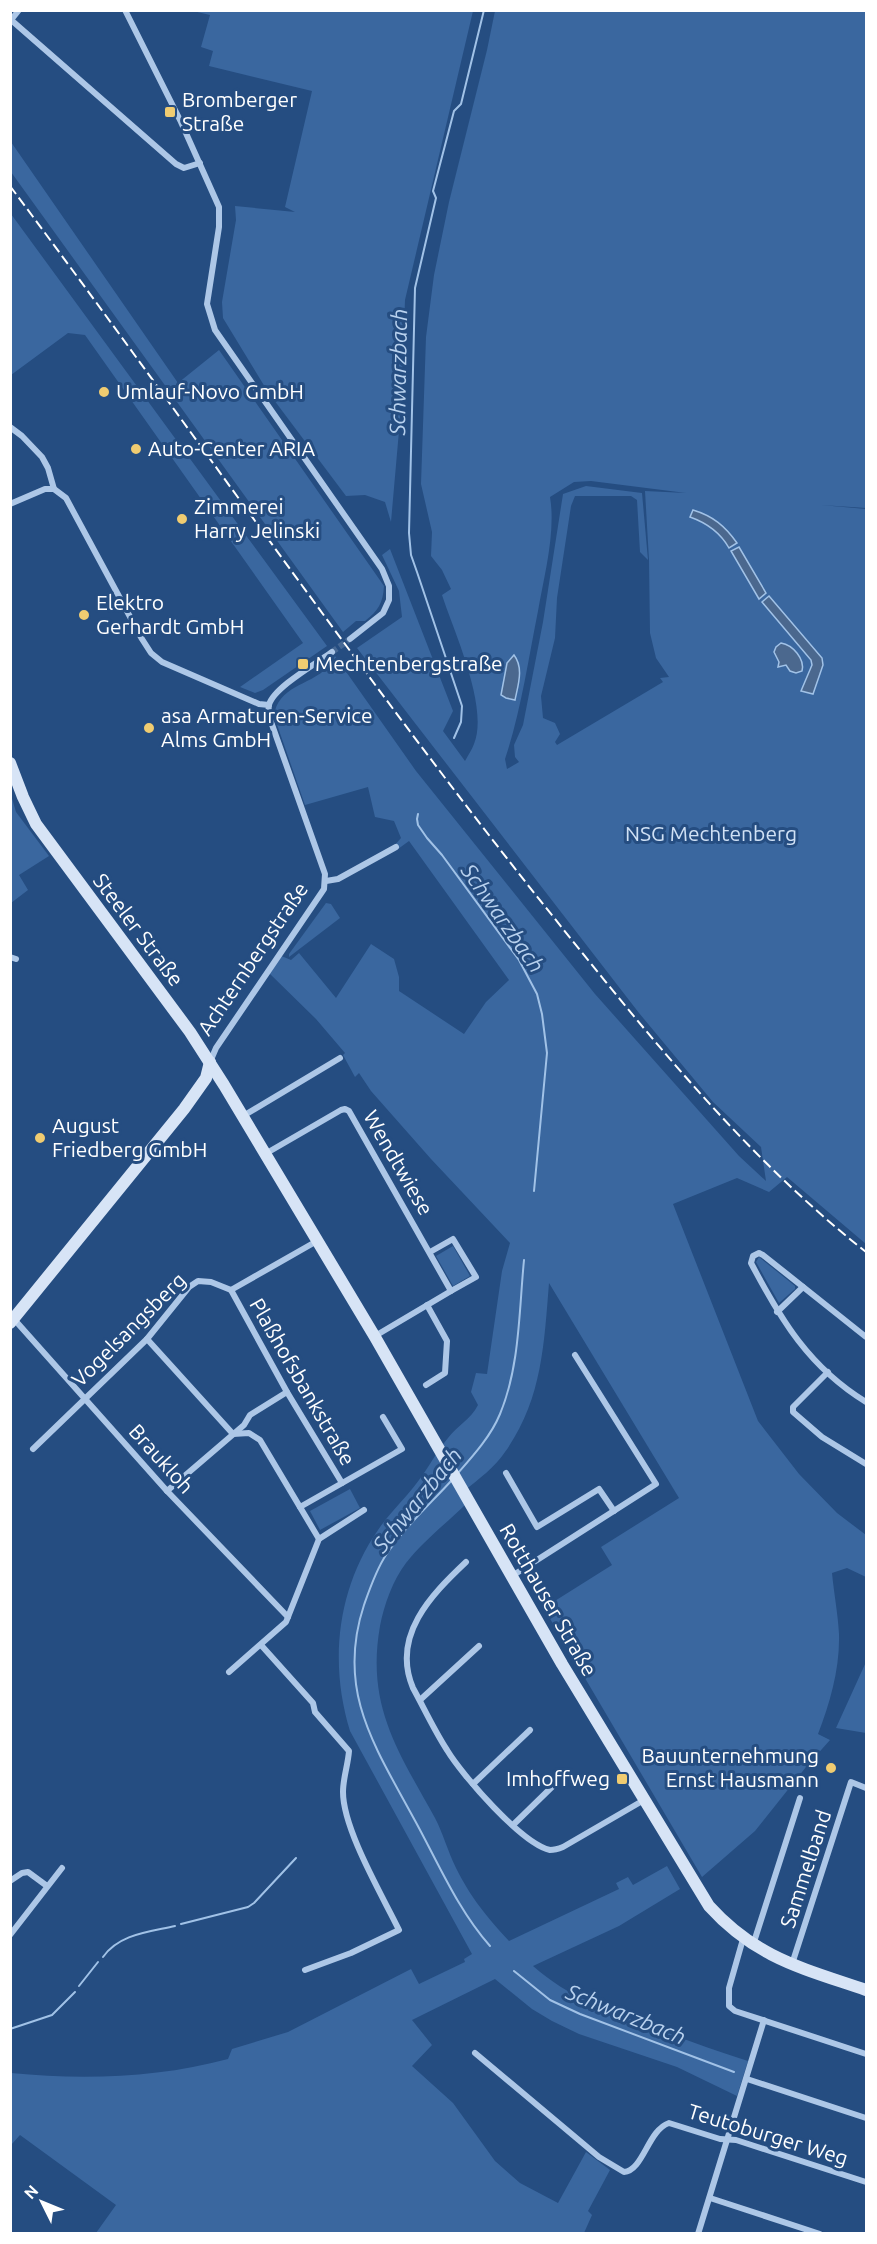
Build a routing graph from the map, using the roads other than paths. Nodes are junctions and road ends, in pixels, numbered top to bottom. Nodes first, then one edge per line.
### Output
1 (19, 10) edge
2 (125, 10) edge
3 (11, 19) edge
4 (200, 163) junction
5 (10, 427) edge
6 (54, 489) junction
7 (10, 504) edge
8 (350, 639) tunnel mouth
9 (332, 652) tunnel mouth
10 (269, 705) junction
11 (10, 763) edge
12 (396, 847) dead end
13 (326, 881) junction
14 (340, 1058) dead end
15 (210, 1062) junction
16 (242, 1117) junction
17 (265, 1154) junction
18 (317, 1241) junction
19 (430, 1252) junction
20 (803, 1287) junction
21 (231, 1290) junction
22 (451, 1291) junction
23 (427, 1305) junction
24 (777, 1312) junction
25 (12, 1319) edge
26 (375, 1336) junction
27 (867, 1337) edge
28 (147, 1339) junction
29 (575, 1355) dead end
30 (828, 1372) junction
31 (426, 1385) dead end
32 (287, 1392) junction
33 (84, 1399) junction
34 (867, 1402) edge
35 (383, 1417) dead end
36 (233, 1434) junction
37 (33, 1449) dead end
38 (867, 1464) edge
39 (506, 1473) dead end
40 (342, 1483) junction
41 (167, 1491) junction
42 (300, 1507) junction
43 (364, 1510) dead end
44 (614, 1511) junction
45 (319, 1539) junction
46 (466, 1562) dead end
47 (512, 1576) junction
48 (288, 1617) junction
49 (261, 1645) junction
50 (479, 1646) dead end
51 (229, 1672) dead end
52 (420, 1700) junction
53 (530, 1730) dead end
54 (556, 1783) dead end
55 (473, 1784) junction
56 (867, 1788) edge
57 (800, 1798) dead end
58 (644, 1800) junction
59 (513, 1825) junction
60 (62, 1868) dead end
61 (10, 1881) edge
62 (47, 1886) junction
63 (10, 1935) edge
64 (748, 1943) junction
65 (792, 1965) junction
66 (305, 1970) dead end
67 (867, 1990) edge
68 (764, 2020) junction
69 (475, 2053) dead end
70 (867, 2054) edge
71 (747, 2079) junction
72 (867, 2118) edge
73 (729, 2139) junction
74 (867, 2182) edge
75 (710, 2198) junction
76 (698, 2234) edge
77 (820, 2234) edge

1 - 3 street
2 - 4 street
3 - 4 street
4 - 8 street
5 - 6 street
6 - 7 street
6 - 10 street
9 - 10 street
10 - 13 street, Achternbergstraße
11 - 15 main road, Steeler Straße
12 - 13 street
13 - 15 street, Achternbergstraße
14 - 16 street
15 - 16 main road, Steeler Straße
15 - 25 main road, Achternbergstraße
16 - 17 main road, Steeler Straße
17 - 18 main road, Rotthauser Straße
17 - 19 street, Wendtwiese
18 - 21 street, Plaßhofsbankstraße
18 - 26 main road, Rotthauser Straße
19 - 22 street, Wendtwiese
19 - 22 street
20 - 24 street
20 - 24 street
20 - 27 street
21 - 28 street, Vogelsangsberg
21 - 32 street, Plaßhofsbankstraße
22 - 23 street
23 - 26 street
23 - 31 street
24 - 30 street
25 - 33 street, Braukloh
26 - 47 main road, Rotthauser Straße
28 - 33 street, Vogelsangsberg
28 - 36 street
29 - 44 street
30 - 34 street
30 - 38 street
32 - 36 street
32 - 40 street, Plaßhofsbankstraße
33 - 37 street, Vogelsangsberg
33 - 41 street, Braukloh
35 - 40 street, Plaßhofsbankstraße
36 - 41 street
36 - 42 street
39 - 44 street
40 - 42 street
41 - 48 street, Braukloh
42 - 45 street
43 - 45 street
44 - 47 street
45 - 48 street
46 - 52 street
47 - 58 main road, Rotthauser Straße
48 - 49 street
49 - 51 street
49 - 66 street
50 - 52 street
52 - 55 street
53 - 55 street
54 - 59 street
55 - 59 street
56 - 65 street, Sammelband
57 - 64 street, Sammelband
58 - 59 street
58 - 64 main road, Rotthauser Straße
60 - 62 street
61 - 62 street
62 - 63 street
64 - 65 main road, Rotthauser Straße
64 - 68 street, Sammelband
65 - 67 main road, Rotthauser Straße
68 - 70 street
68 - 71 street
69 - 73 street, Teutoburger Weg
71 - 72 street
71 - 73 street
73 - 74 street, Teutoburger Weg
73 - 75 street
75 - 76 street
75 - 77 street

